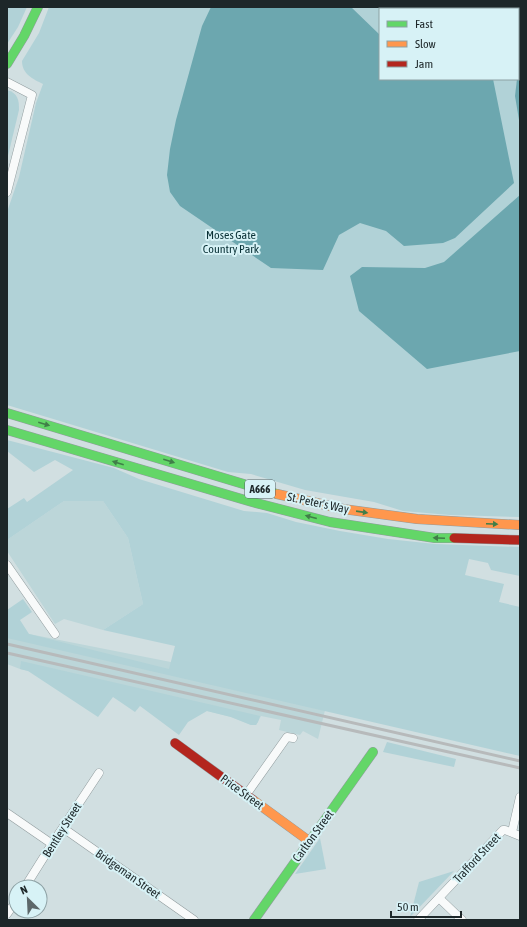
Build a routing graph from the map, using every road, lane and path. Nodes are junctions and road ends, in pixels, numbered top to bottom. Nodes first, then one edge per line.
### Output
1 (38, 7) edge
2 (7, 64) edge
3 (7, 82) edge
4 (7, 192) edge
5 (7, 413) edge
6 (7, 430) edge
7 (520, 525) edge
8 (520, 540) edge
9 (7, 565) edge
10 (55, 634) dead end
11 (286, 738) dead end
12 (175, 743) dead end
13 (373, 752) dead end
14 (99, 773) dead end
15 (246, 795) junction
16 (520, 797) edge
17 (7, 813) edge
18 (63, 828) junction
19 (516, 834) edge
20 (309, 841) junction
21 (52, 844) junction
22 (30, 879) edge
23 (439, 898) junction
24 (259, 918) edge
25 (194, 920) edge
26 (418, 920) edge
27 (462, 920) edge

1 - 2 main road
3 - 4 street
5 -> 7 main road, St. Peter's Way / A666
8 -> 6 main road, St. Peter's Way / A666
9 - 10 street
11 - 15 street
12 - 15 main road, Price Street
13 - 20 main road, Carlton Street
14 - 18 street, Bentley Street
15 - 20 main road, Price Street
16 - 19 street
17 - 21 street
18 - 21 street, Bentley Street
18 - 25 street, Bridgeman Street
19 - 23 street, Trafford Street
20 - 24 main road, Carlton Street
21 - 22 street, Bentley Street
23 - 26 street, Trafford Street
23 - 27 street

